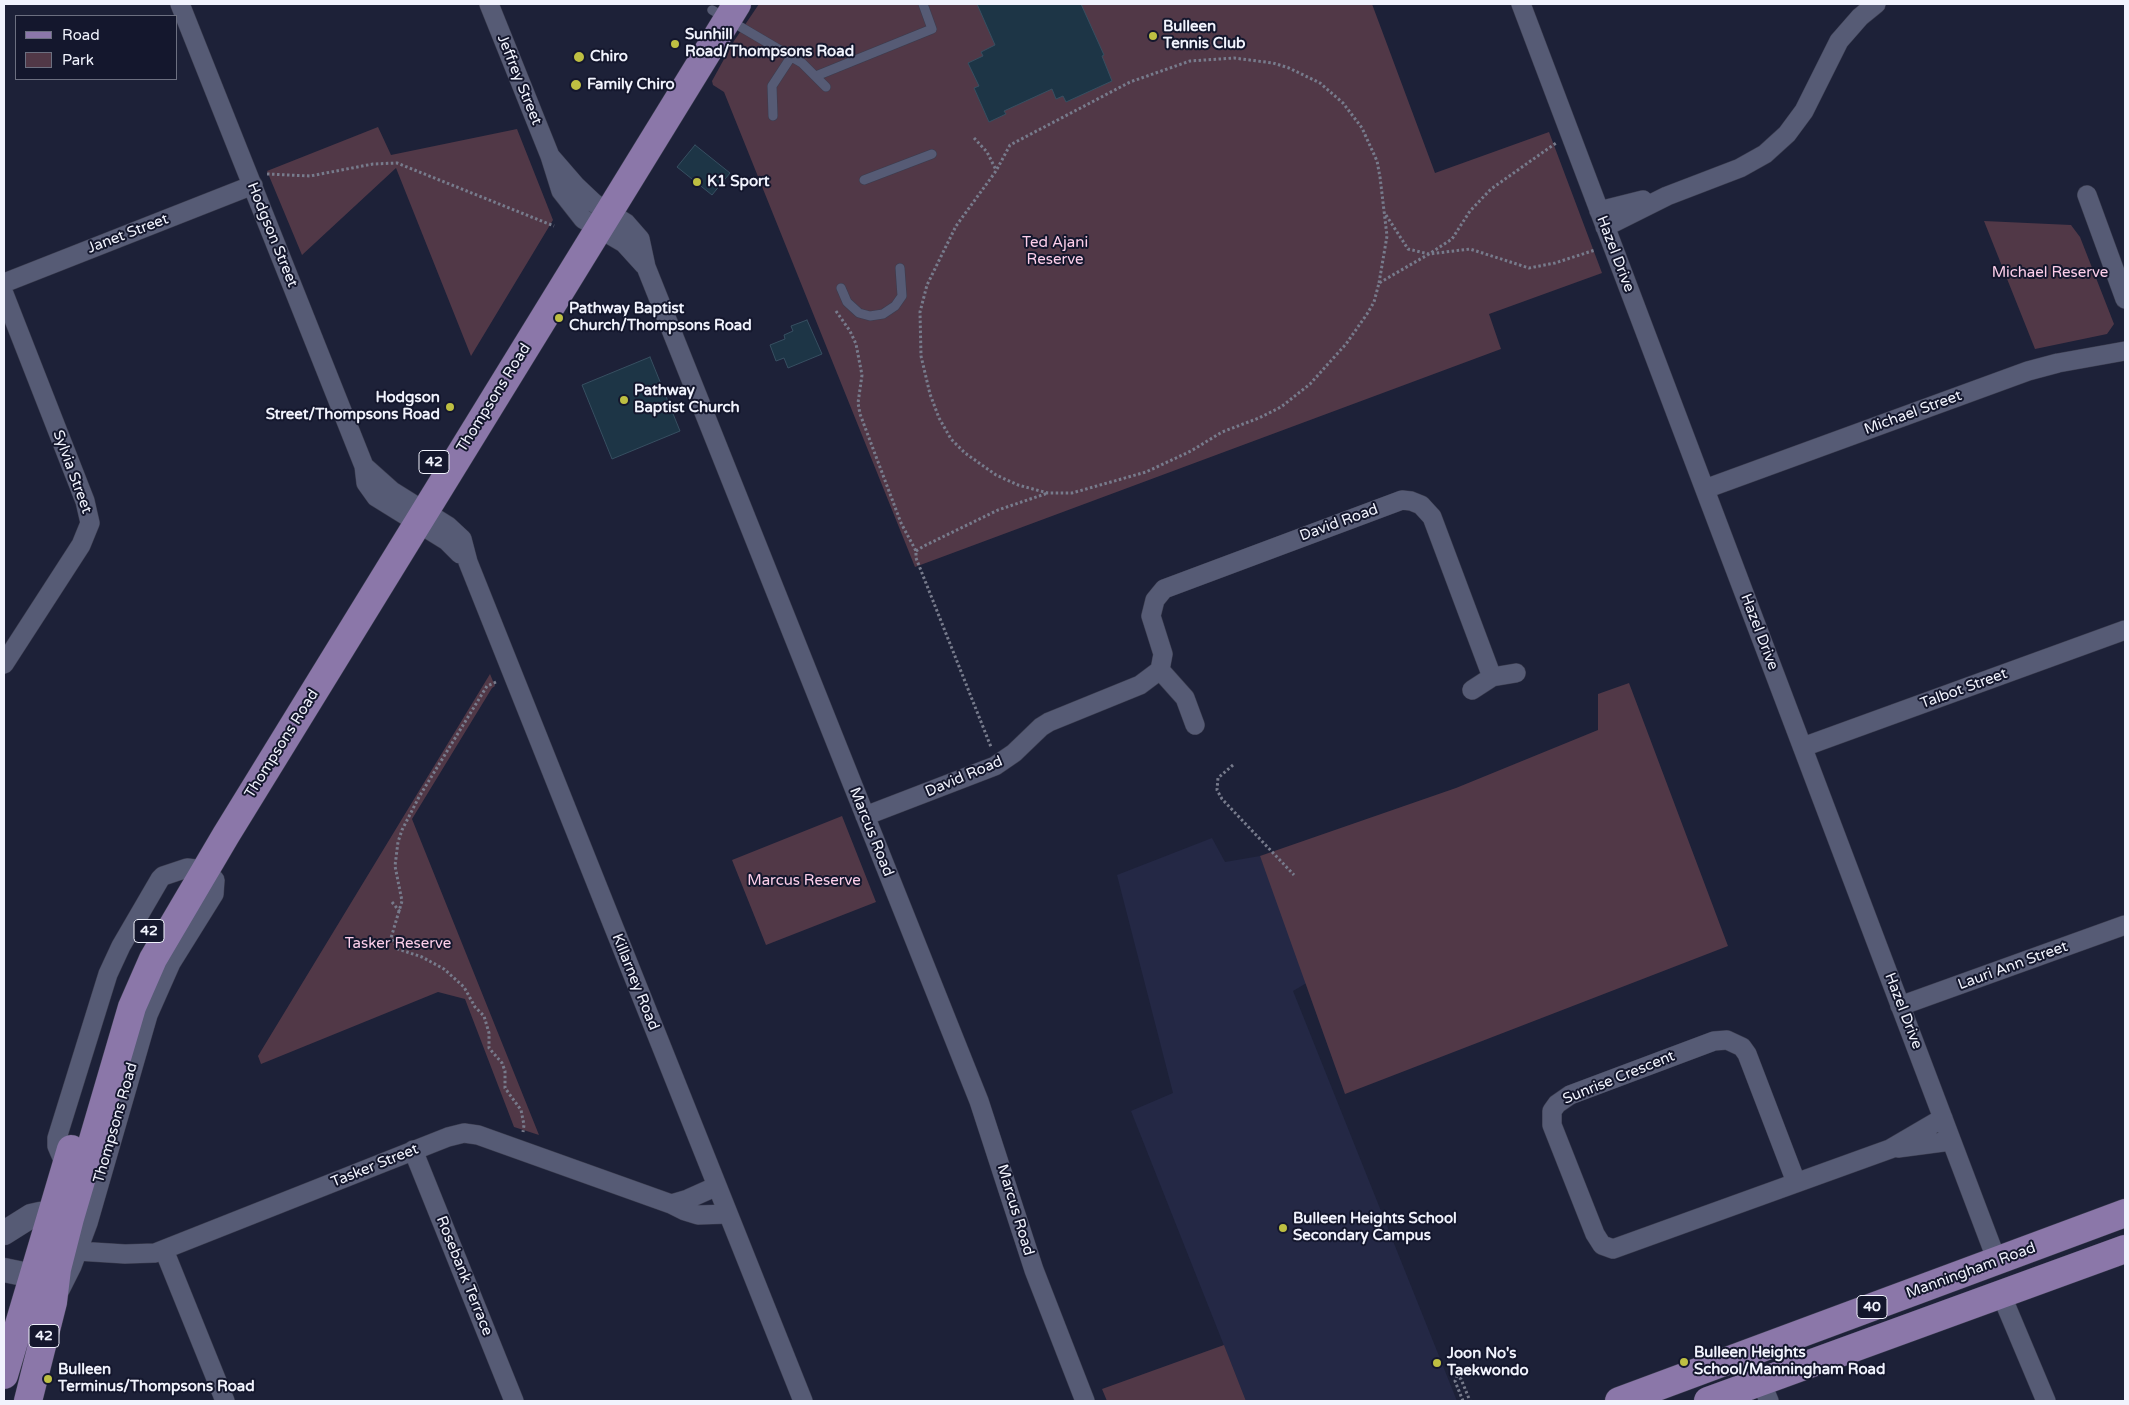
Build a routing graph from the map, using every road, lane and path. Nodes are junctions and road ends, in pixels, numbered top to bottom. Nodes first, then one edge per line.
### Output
1 (180, 4) edge
2 (489, 4) edge
3 (923, 4) edge
4 (1521, 4) edge
5 (1876, 4) edge
6 (723, 9) edge
7 (791, 57) junction
8 (816, 76) junction
9 (826, 87) dead end
10 (773, 116) dead end
11 (974, 138) dead end
12 (1556, 143) dead end
13 (932, 154) dead end
14 (996, 171) junction
15 (260, 180) junction
16 (864, 180) dead end
17 (2087, 195) dead end
18 (1385, 212) junction
19 (596, 215) junction
20 (1602, 219) junction
21 (554, 226) dead end
22 (1596, 250) dead end
23 (1429, 254) junction
24 (900, 268) dead end
25 (4, 283) edge
26 (1379, 283) junction
27 (841, 288) dead end
28 (4, 294) edge
29 (2125, 299) edge
30 (833, 306) dead end
31 (2125, 351) edge
32 (1705, 489) junction
33 (1048, 493) junction
34 (413, 512) junction
35 (916, 552) junction
36 (2125, 630) edge
37 (4, 664) edge
38 (1160, 670) junction
39 (1516, 673) dead end
40 (1492, 676) junction
41 (496, 682) dead end
42 (1472, 690) dead end
43 (1195, 725) dead end
44 (991, 746) dead end
45 (1803, 747) junction
46 (1233, 765) dead end
47 (865, 816) junction
48 (196, 869) junction
49 (1294, 875) dead end
50 (392, 902) dead end
51 (400, 912) junction
52 (2125, 925) edge
53 (1900, 1006) junction
54 (1943, 1118) junction
55 (523, 1133) dead end
56 (1951, 1141) junction
57 (1890, 1149) junction
58 (413, 1150) junction
59 (1796, 1182) junction
60 (717, 1186) junction
61 (671, 1204) junction
62 (2125, 1213) edge
63 (728, 1214) junction
64 (61, 1216) junction
65 (4, 1233) edge
66 (2125, 1249) edge
67 (78, 1250) junction
68 (164, 1250) junction
69 (1997, 1261) junction
70 (4, 1270) edge
71 (45, 1273) junction
72 (2001, 1294) junction
73 (53, 1302) junction
74 (4, 1375) edge
75 (1765, 1392) edge
76 (28, 1401) edge
77 (226, 1401) edge
78 (514, 1401) edge
79 (804, 1401) edge
80 (1085, 1401) edge
81 (1463, 1401) edge
82 (1470, 1401) edge
83 (1619, 1401) edge
84 (1708, 1401) edge
85 (2046, 1401) edge

1 - 15 street, Hodgson Street
2 - 19 street, Jeffrey Street
3 - 8 lane
4 - 20 street, Hazel Drive
5 - 20 street
6 - 7 lane
6 - 19 main road, Thompsons Road / 42
7 - 8 lane
7 - 10 lane
8 - 9 lane
11 - 14 path
12 - 23 path
13 - 16 lane
14 - 18 path
14 - 33 path
15 - 21 path
15 - 25 street, Janet Street
15 - 34 street, Hodgson Street
17 - 29 street
18 - 23 path
18 - 26 path
19 - 34 main road, Thompsons Road / 42
19 - 47 street, Marcus Road
20 - 32 street, Hazel Drive
22 - 23 path
23 - 26 path
24 - 27 lane
26 - 33 path
28 - 37 street, Sylvia Street
30 - 35 path
31 - 32 street, Michael Street
32 - 45 street, Hazel Drive
33 - 35 path
34 - 48 main road, Thompsons Road / 42
34 - 60 street, Killarney Road
35 - 44 path
36 - 45 street, Talbot Street
38 - 40 street, David Road
38 - 43 street
38 - 47 street, David Road
39 - 40 street
40 - 42 street
41 - 51 path
45 - 53 street, Hazel Drive
46 - 49 path
47 - 80 street, Marcus Road
48 - 64 main road, Thompsons Road / 42
48 - 64 main road, Thompsons Road / 42
48 - 67 street, Thompsons Road
50 - 51 path
51 - 55 path
52 - 53 street, Lauri Ann Street
53 - 54 street, Hazel Drive
54 - 56 street, Hazel Drive
54 - 57 street, Sunrise Crescent
56 - 57 street, Sunrise Crescent
56 - 69 street, Hazel Drive
57 - 59 street, Sunrise Crescent
58 - 61 street, Tasker Street
58 - 68 street, Tasker Street
58 - 78 street, Rosebank Terrace
59 - 59 street, Sunrise Crescent
60 - 61 street
60 - 63 street, Killarney Road
61 - 63 street, Tasker Street
62 - 69 main road, Manningham Road / 40
63 - 79 street, Killarney Road
64 - 65 street
64 - 71 main road, Thompsons Road / 42
66 - 72 main road, 40
67 - 68 street, Tasker Street
67 - 73 street, Thompsons Road
68 - 77 street
69 - 83 main road, Manningham Road / 40
70 - 71 street
71 - 73 main road, Thompsons Road / 42
71 - 74 main road, Thompsons Road / 42
72 - 75 main road, 40
72 - 85 street
73 - 76 main road, Thompsons Road / 42
75 - 84 main road, 40
81 - 82 path

